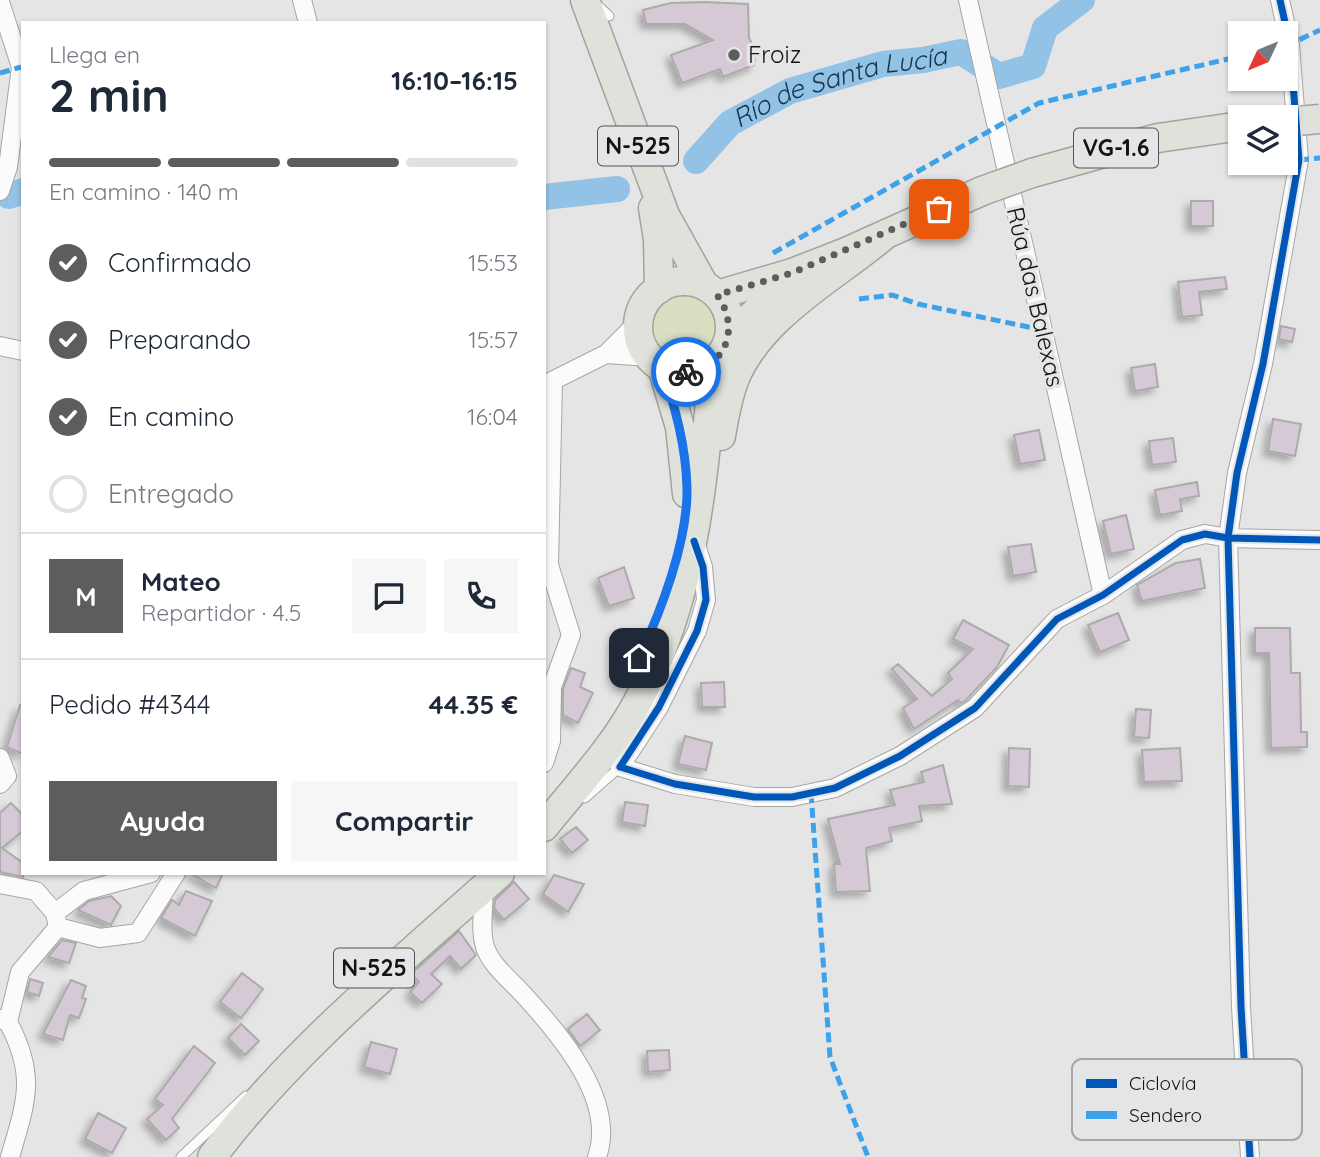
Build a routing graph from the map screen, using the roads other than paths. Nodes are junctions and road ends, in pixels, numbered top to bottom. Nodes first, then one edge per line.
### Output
1 (302, 0) edge
2 (576, 0) edge
3 (585, 0) edge
4 (593, 0) edge
5 (968, 0) edge
6 (1280, 0) edge
7 (0, 2) edge
8 (609, 16) dead end
9 (307, 21) edge
10 (1320, 119) edge
11 (1298, 121) edge
12 (1228, 128) edge
13 (660, 172) dead end
14 (0, 191) edge
15 (659, 201) junction
16 (886, 234) junction
17 (846, 252) junction
18 (659, 289) junction
19 (711, 290) junction
20 (638, 322) junction
21 (729, 337) junction
22 (0, 346) edge
23 (21, 351) edge
24 (606, 354) junction
25 (656, 362) junction
26 (713, 363) junction
27 (549, 383) edge
28 (693, 502) junction
29 (1228, 538) junction
30 (1320, 540) edge
31 (688, 582) junction
32 (1102, 595) junction
33 (697, 631) junction
34 (546, 757) edge
35 (0, 758) edge
36 (573, 767) junction
37 (620, 767) junction
38 (10, 777) edge
39 (546, 800) edge
40 (546, 825) edge
41 (546, 832) edge
42 (144, 875) edge
43 (175, 875) edge
44 (486, 878) edge
45 (0, 884) edge
46 (56, 920) junction
47 (4, 1020) edge
48 (1244, 1059) edge
49 (250, 1093) junction
50 (10, 1157) edge
51 (181, 1157) edge
52 (198, 1157) edge
53 (212, 1157) edge
54 (597, 1157) edge

1 - 9 street
2 - 18 highway, N-525
3 - 15 highway, N-525
4 - 8 lane
5 - 32 street, Rúa das Balexas
6 - 29 street
7 - 14 street
10 - 11 highway, bridge
12 - 16 highway, VG-1.6, bridge
13 - 15 lane
15 - 19 highway, N-525
16 - 17 highway, VG-1.6
16 - 28 highway
17 - 19 highway, VG-1.6
17 - 21 highway, VG-1.6
18 - 19 highway
18 - 20 highway
19 - 21 highway, N-525
20 - 24 street
20 - 25 highway
21 - 26 highway
22 - 23 street
24 - 25 street
24 - 27 street
25 - 26 highway
25 - 28 highway
26 - 28 highway
27 - 34 street
28 - 31 street
28 - 31 highway
28 - 36 highway
29 - 30 street
29 - 32 street
29 - 48 street
31 - 33 street
31 - 33 street
31 - 36 street
31 - 40 highway
32 - 37 street
33 - 37 street
35 - 38 street
36 - 39 highway
37 - 41 lane
42 - 46 street
43 - 46 street
44 - 49 highway, N-525
44 - 53 highway, N-525
44 - 54 street
45 - 46 street
46 - 47 street
47 - 50 street
49 - 51 lane
49 - 52 highway, N-525

